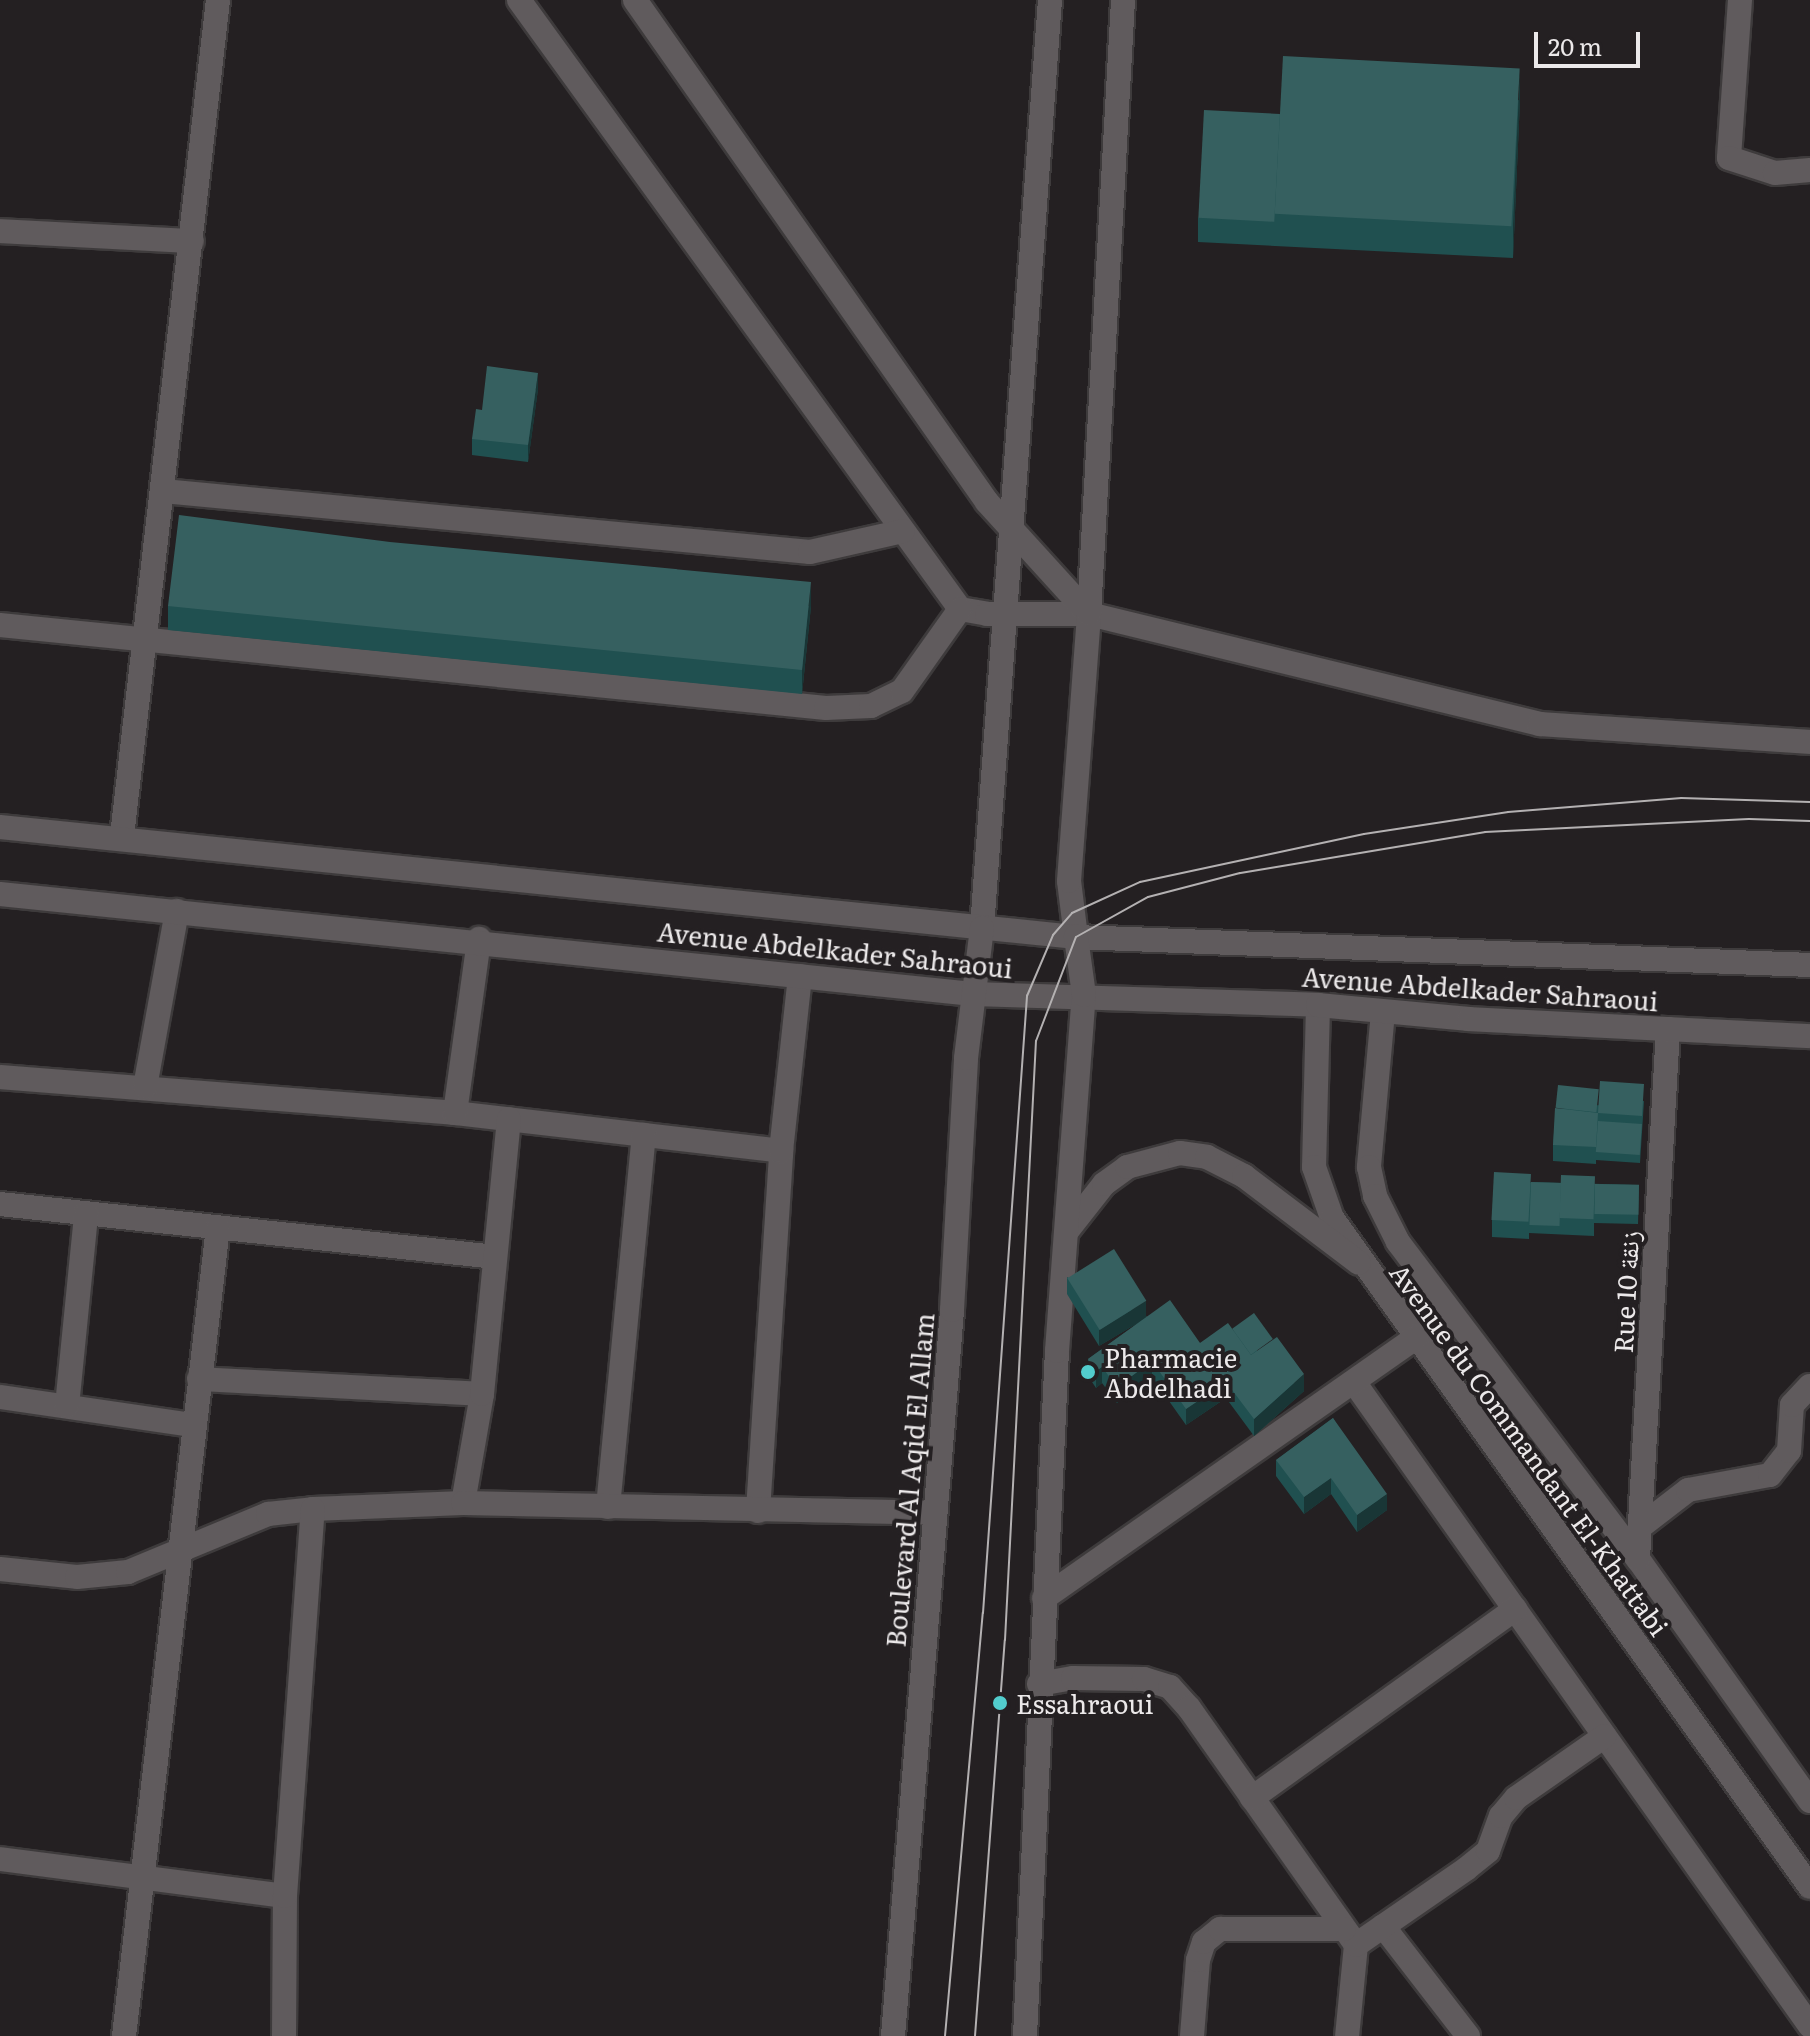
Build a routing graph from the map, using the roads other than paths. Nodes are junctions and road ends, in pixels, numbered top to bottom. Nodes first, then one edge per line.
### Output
1 (218, 0) edge
2 (519, 0) edge
3 (635, 0) edge
4 (1050, 0) edge
5 (1123, 0) edge
6 (1740, 0) edge
7 (1810, 170) edge
8 (0, 231) edge
9 (192, 241) junction
10 (163, 491) junction
11 (903, 531) junction
12 (1012, 532) junction
13 (960, 609) junction
14 (1005, 612) junction
15 (1089, 614) junction
16 (0, 625) edge
17 (146, 639) junction
18 (1810, 742) edge
19 (0, 827) edge
20 (122, 836) junction
21 (0, 894) edge
22 (177, 911) junction
23 (982, 928) junction
24 (1076, 937) junction
25 (479, 939) junction
26 (1810, 965) edge
27 (800, 976) junction
28 (973, 994) junction
29 (1084, 995) junction
30 (1318, 1005) junction
31 (1383, 1012) junction
32 (1668, 1029) junction
33 (1810, 1036) edge
34 (0, 1077) edge
35 (145, 1087) junction
36 (455, 1113) junction
37 (509, 1119) junction
38 (644, 1135) junction
39 (781, 1151) junction
40 (0, 1204) edge
41 (86, 1214) junction
42 (218, 1227) junction
43 (1065, 1233) junction
44 (495, 1257) junction
45 (1359, 1263) junction
46 (1417, 1337) junction
47 (199, 1379) junction
48 (1354, 1382) junction
49 (1810, 1386) edge
50 (482, 1394) junction
51 (0, 1397) edge
52 (67, 1406) junction
53 (193, 1425) junction
54 (463, 1503) junction
55 (608, 1507) junction
56 (313, 1509) junction
57 (758, 1511) junction
58 (934, 1513) junction
59 (1640, 1527) junction
60 (176, 1554) junction
61 (1638, 1559) junction
62 (0, 1569) edge
63 (1044, 1598) junction
64 (1515, 1609) junction
65 (1039, 1684) junction
66 (1605, 1736) junction
67 (1252, 1798) junction
68 (1810, 1801) edge
69 (0, 1859) edge
70 (140, 1877) junction
71 (1810, 1887) edge
72 (285, 1896) junction
73 (1383, 1926) junction
74 (1350, 1937) junction
75 (1810, 2026) edge
76 (124, 2036) edge
77 (284, 2036) edge
78 (893, 2036) edge
79 (1025, 2036) edge
80 (1192, 2036) edge
81 (1347, 2036) edge
82 (1468, 2036) edge

1 - 9 street
2 - 11 street
3 - 12 street
4 - 12 street, Boulevard Al Aqid El Allam
5 - 15 street
6 - 7 street
8 - 9 street
9 - 10 street
10 - 11 street
10 - 17 street
11 - 13 street
12 - 14 street, Boulevard Al Aqid El Allam
12 - 15 street
13 - 14 street
13 - 17 street
14 - 15 street
14 - 23 street, Boulevard Al Aqid El Allam
15 - 18 street
15 - 24 street
16 - 17 street
17 - 20 street
19 - 20 street, Avenue Abdelkader Sahraoui
20 - 23 street, Avenue Abdelkader Sahraoui
21 - 22 street, Avenue Abdelkader Sahraoui
22 - 25 street, Avenue Abdelkader Sahraoui
22 - 35 street
23 - 24 street, Avenue Abdelkader Sahraoui
23 - 28 street, Boulevard Al Aqid El Allam
24 - 26 street, Avenue Abdelkader Sahraoui
24 - 29 street
25 - 27 street, Avenue Abdelkader Sahraoui
25 - 36 street
27 - 28 street, Avenue Abdelkader Sahraoui
27 - 39 street
28 - 29 street, Avenue Abdelkader Sahraoui
28 - 58 street, Boulevard Al Aqid El Allam
29 - 30 street, Avenue Abdelkader Sahraoui
29 - 43 street
30 - 31 street, Avenue Abdelkader Sahraoui
30 - 45 street, Avenue du Commandant El-Khattabi
31 - 32 street, Avenue Abdelkader Sahraoui
31 - 61 street, Avenue du Commandant El-Khattabi
32 - 33 street, Avenue Abdelkader Sahraoui
32 - 59 street, Rue 10 زنقة
34 - 35 street
35 - 36 street
36 - 37 street
37 - 38 street
37 - 44 street
38 - 39 street
38 - 55 street
39 - 57 street
40 - 41 street
41 - 42 street
41 - 52 street
42 - 44 street
42 - 47 street
43 - 45 street
43 - 63 street
44 - 50 street
45 - 46 street, Avenue du Commandant El-Khattabi
46 - 48 street
46 - 71 street, Avenue du Commandant El-Khattabi
47 - 50 street
47 - 53 street
48 - 63 street
48 - 64 street
49 - 59 street
50 - 54 street
51 - 52 street
52 - 53 street
53 - 60 street
54 - 55 street
54 - 56 street
55 - 57 street
56 - 60 street
56 - 72 street
57 - 58 street
58 - 78 street, Boulevard Al Aqid El Allam
59 - 61 street, Rue 10 زنقة
60 - 62 street
60 - 70 street
61 - 68 street, Avenue du Commandant El-Khattabi
63 - 65 street
64 - 66 street
64 - 67 street
65 - 67 street
65 - 79 street
66 - 73 street
66 - 75 street
67 - 74 street
69 - 70 street
70 - 72 street
70 - 76 street
72 - 77 street
73 - 74 street
73 - 82 street
74 - 80 street
74 - 81 street

